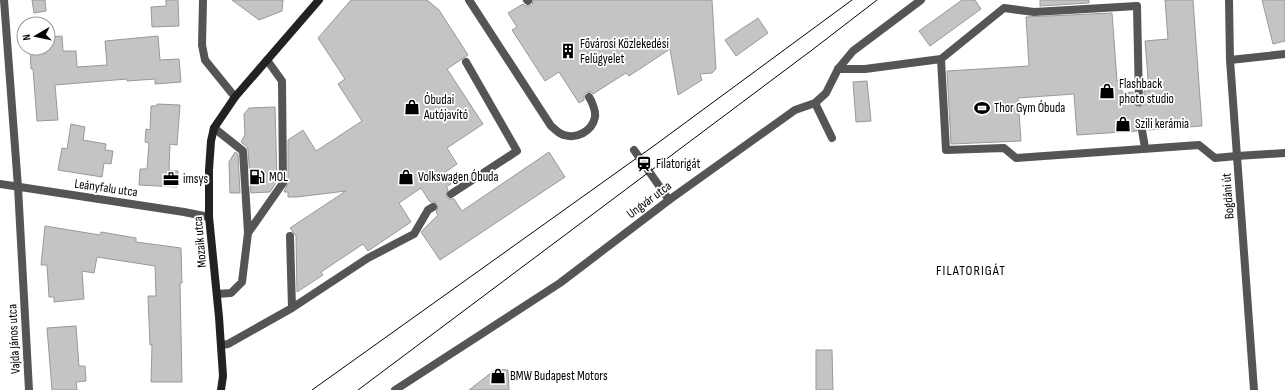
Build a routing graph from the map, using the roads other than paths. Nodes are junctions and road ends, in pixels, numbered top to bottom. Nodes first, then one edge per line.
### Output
1 (4, 0) edge
2 (203, 0) edge
3 (319, 0) edge
4 (469, 0) edge
5 (921, 0) edge
6 (1229, 0) edge
7 (1139, 3) edge
8 (1285, 54) edge
9 (941, 59) junction
10 (267, 60) junction
11 (1230, 60) junction
12 (466, 62) dead end
13 (838, 69) junction
14 (234, 97) junction
15 (589, 97) dead end
16 (1139, 102) dead end
17 (815, 103) junction
18 (214, 128) junction
19 (1142, 130) dead end
20 (832, 138) dead end
21 (1144, 148) junction
22 (634, 150) dead end
23 (1285, 153) edge
24 (1237, 156) junction
25 (0, 184) edge
26 (18, 187) junction
27 (451, 194) dead end
28 (669, 200) junction
29 (433, 207) dead end
30 (209, 217) junction
31 (248, 233) junction
32 (290, 236) dead end
33 (217, 294) junction
34 (292, 308) junction
35 (221, 345) junction
36 (29, 390) edge
37 (221, 390) edge
38 (395, 390) edge
39 (1254, 390) edge

1 - 26 street, Vajda János utca
2 - 14 street
3 - 10 street, Mozaik utca
4 - 15 street
5 - 13 street, Ungvár utca
6 - 11 street, Bogdáni út
7 - 9 street
7 - 16 street
8 - 11 street
9 - 13 street
9 - 21 street
10 - 14 street, Mozaik utca
10 - 31 street
11 - 24 street, Bogdáni út
12 - 27 street
13 - 17 street, Ungvár utca
14 - 18 street, Mozaik utca
17 - 20 street
17 - 28 street, Ungvár utca
18 - 30 street, Mozaik utca
18 - 31 street
19 - 21 street
21 - 24 street
22 - 28 street
23 - 24 street
24 - 39 street, Bogdáni út
25 - 26 street, Leányfalu utca
26 - 30 street, Leányfalu utca
26 - 36 street, Vajda János utca
28 - 38 street, Ungvár utca
29 - 34 street
30 - 33 street, Mozaik utca
31 - 33 street
32 - 34 street
33 - 35 street, Mozaik utca
34 - 35 street
35 - 37 street, Mozaik utca

